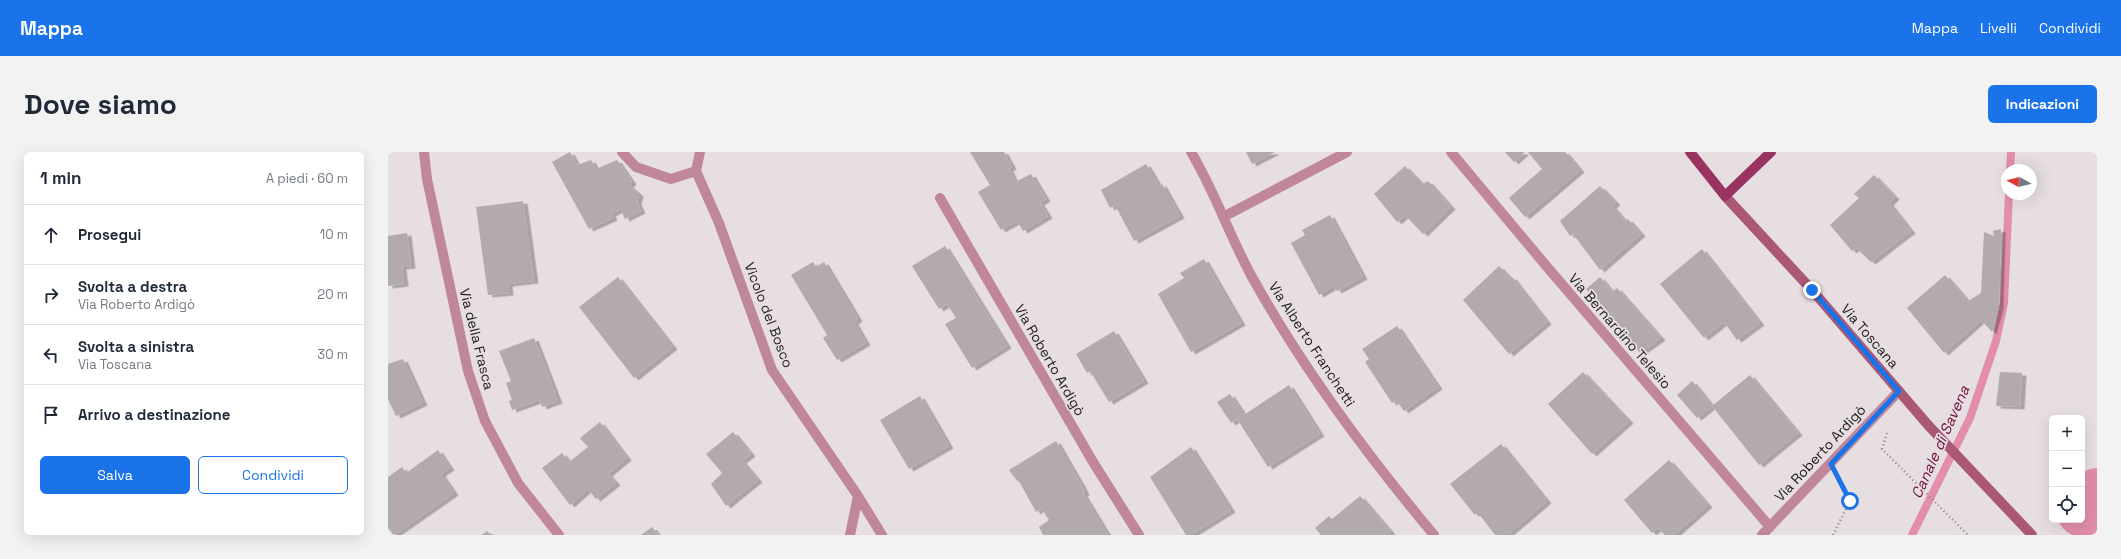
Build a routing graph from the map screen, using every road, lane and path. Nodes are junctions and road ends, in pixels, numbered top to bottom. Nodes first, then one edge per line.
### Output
1 (424, 152) edge
2 (622, 152) edge
3 (700, 152) edge
4 (1191, 152) edge
5 (1347, 152) edge
6 (1451, 152) edge
7 (1690, 152) edge
8 (1771, 152) edge
9 (696, 171) junction
10 (1725, 196) junction
11 (940, 198) dead end
12 (1223, 217) junction
13 (1899, 391) junction
14 (1882, 449) dead end
15 (1831, 464) junction
16 (858, 496) junction
17 (1770, 527) junction
18 (558, 535) edge
19 (850, 535) edge
20 (882, 535) edge
21 (1139, 535) edge
22 (1434, 535) edge
23 (1762, 535) edge
24 (1833, 535) edge
25 (1968, 535) edge
26 (2032, 535) edge

1 - 18 street, Via della Frasca
2 - 9 street
3 - 9 street
4 - 12 street, Via Alberto Franchetti
5 - 12 street
6 - 17 street, Via Bernardino Telesio
7 - 10 main road, Via Toscana
8 - 10 main road
9 - 16 street, Vicolo del Bosco
10 - 13 main road, Via Toscana
11 - 21 street, Via Roberto Ardigò
12 - 22 street, Via Alberto Franchetti
13 - 15 street, Via Roberto Ardigò
13 - 26 main road, Via Toscana
14 - 25 path
15 - 17 street, Via Roberto Ardigò
15 - 24 path
16 - 19 street
16 - 20 street, Vicolo del Bosco
17 - 23 street, Via Roberto Ardigò

